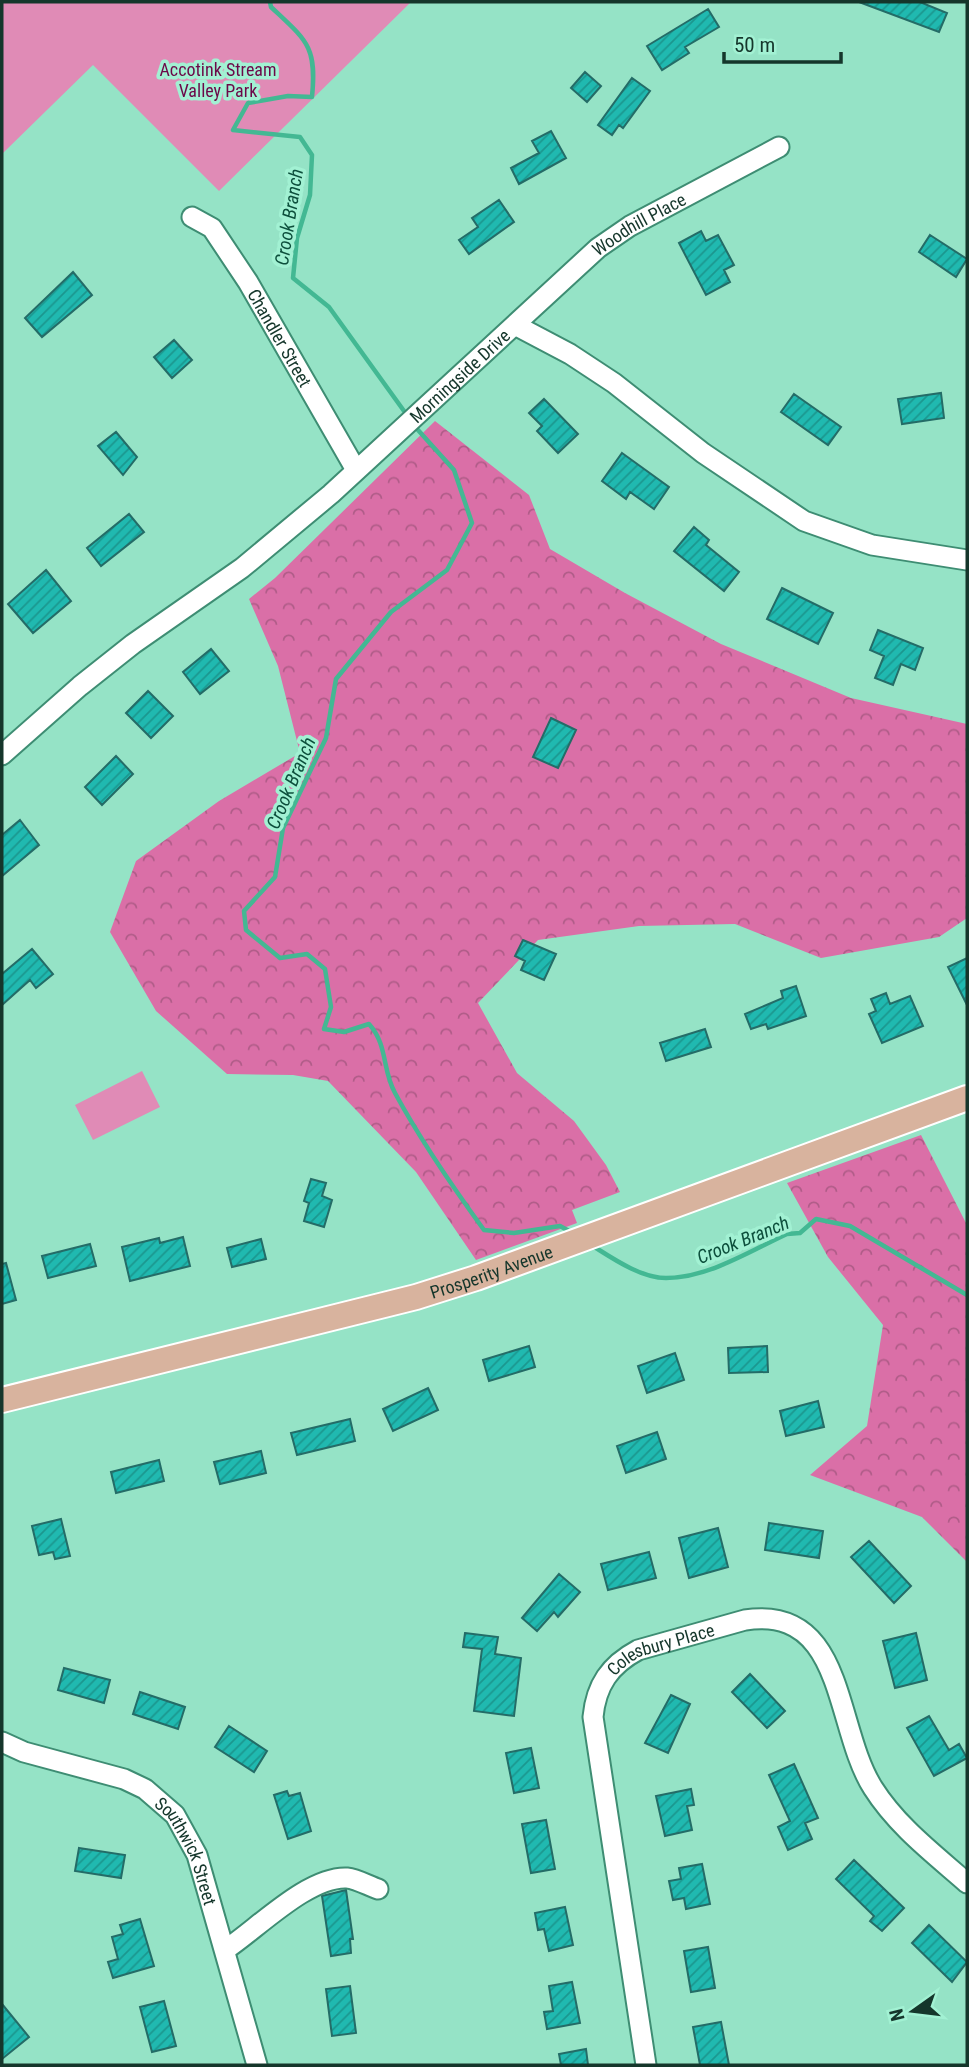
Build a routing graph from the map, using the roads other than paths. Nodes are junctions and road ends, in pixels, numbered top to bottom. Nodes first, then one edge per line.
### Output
1 (779, 147) dead end
2 (192, 217) dead end
3 (514, 325) junction
4 (356, 470) junction
5 (967, 560) edge
6 (2, 755) edge
7 (967, 1098) edge
8 (2, 1399) edge
9 (2, 1743) edge
10 (967, 1883) edge
11 (378, 1889) dead end
12 (225, 1950) junction
13 (257, 2065) edge
14 (646, 2065) edge

1 - 3 street, Woodhill Place
2 - 4 street, Chandler Street
3 - 4 street, Morningside Drive
3 - 5 street, Morningside Drive
4 - 6 street, Morningside Drive
7 - 8 main road, Prosperity Avenue
9 - 12 street, Southwick Street
10 - 14 street, Colesbury Place
11 - 12 street
12 - 13 street, Southwick Street

